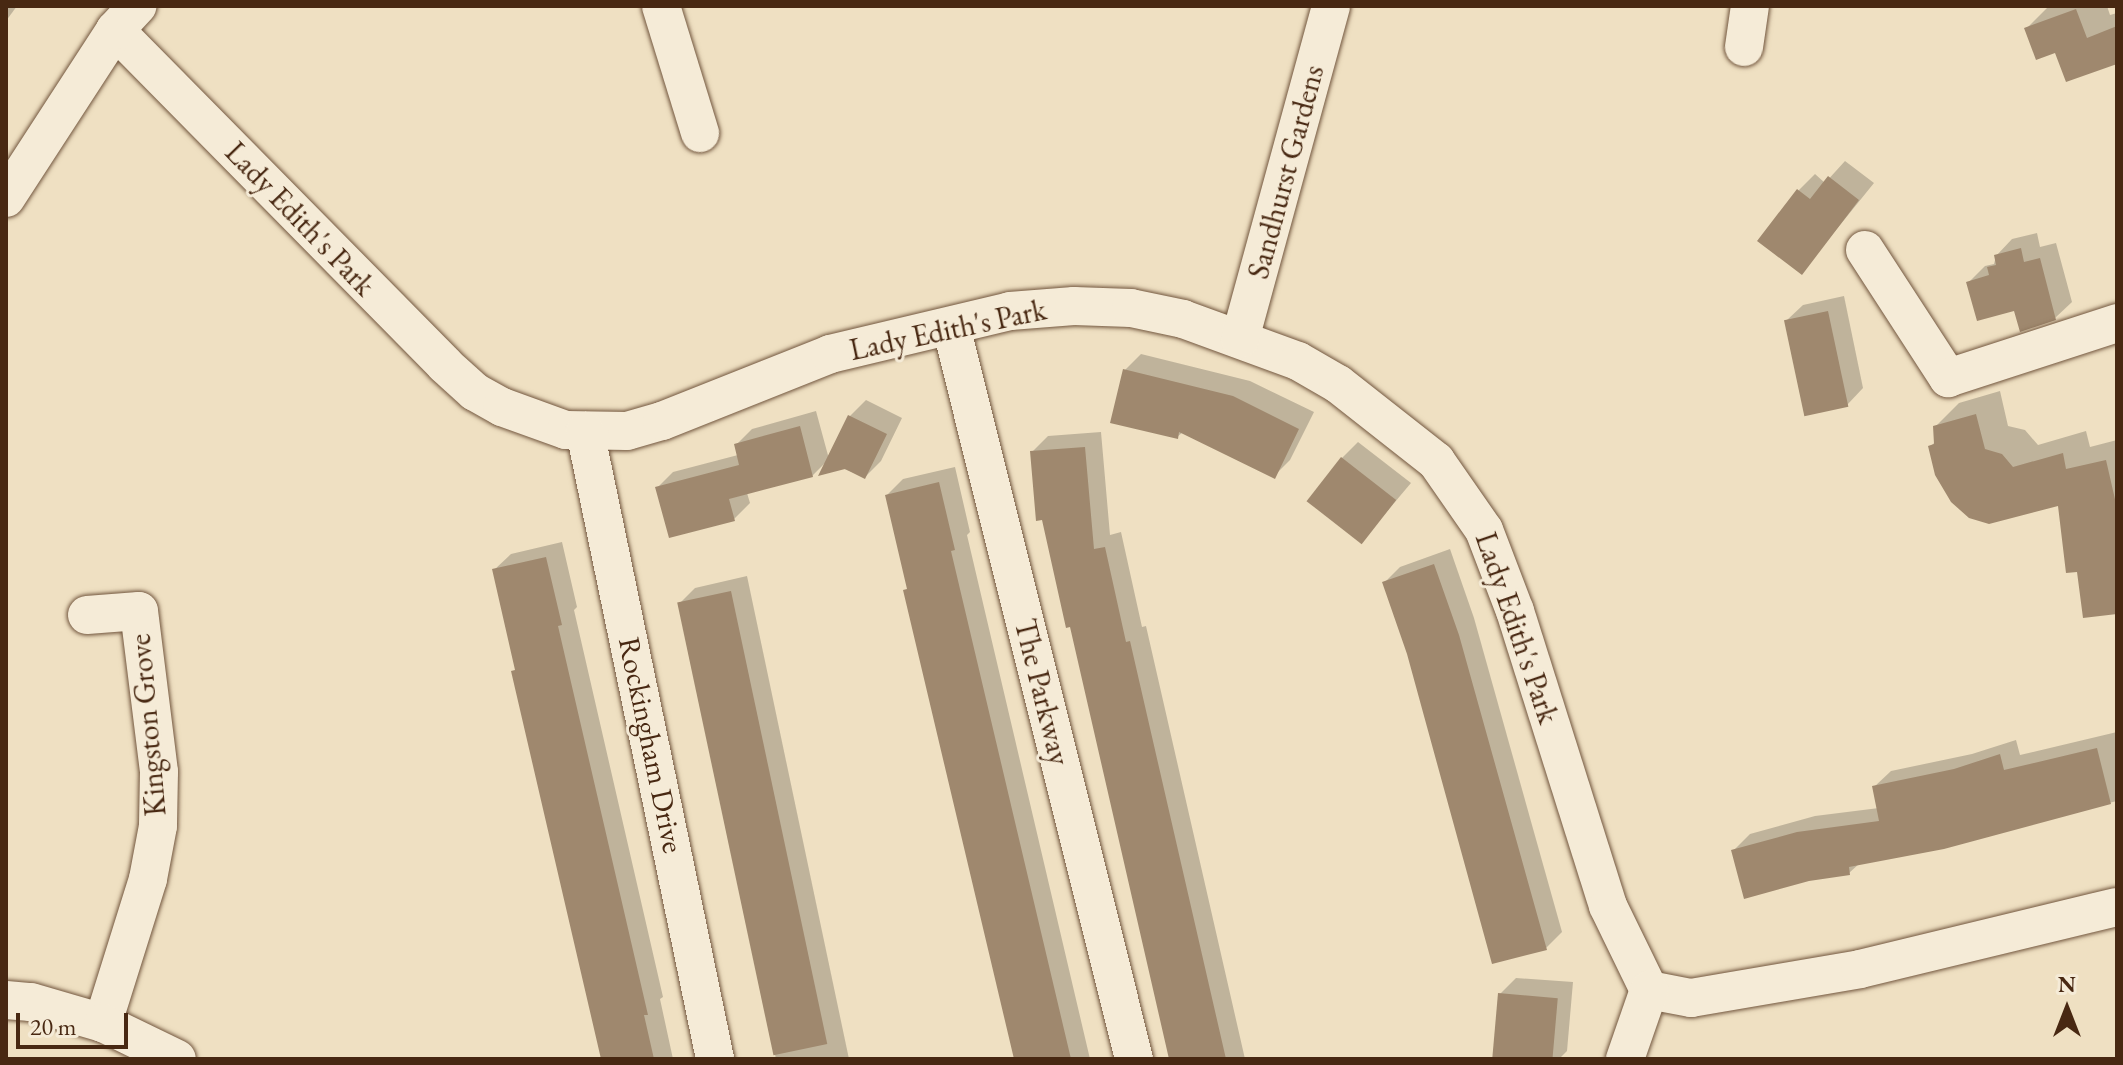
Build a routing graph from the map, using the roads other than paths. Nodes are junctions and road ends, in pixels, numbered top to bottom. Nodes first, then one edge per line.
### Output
1 (661, 6) edge
2 (1331, 6) edge
3 (1750, 6) edge
4 (126, 18) edge
5 (1744, 47) dead end
6 (700, 133) dead end
7 (6, 198) edge
8 (1865, 250) dead end
9 (2117, 323) edge
10 (951, 326) junction
11 (1240, 339) junction
12 (585, 431) junction
13 (87, 615) dead end
14 (2117, 907) edge
15 (1649, 990) junction
16 (6, 1000) edge
17 (103, 1023) junction
18 (177, 1059) edge
19 (715, 1059) edge
20 (1134, 1059) edge
21 (1625, 1059) edge

1 - 6 street
2 - 11 street, Sandhurst Gardens
3 - 5 street
4 - 7 street
4 - 12 street, Lady Edith's Park
8 - 9 street
10 - 11 street, Lady Edith's Park
10 - 12 street, Lady Edith's Park
10 - 20 street, The Parkway
11 - 15 street, Lady Edith's Park
12 - 19 street, Rockingham Drive
13 - 17 street, Kingston Grove
14 - 15 street
15 - 21 street
16 - 17 street
17 - 18 street

